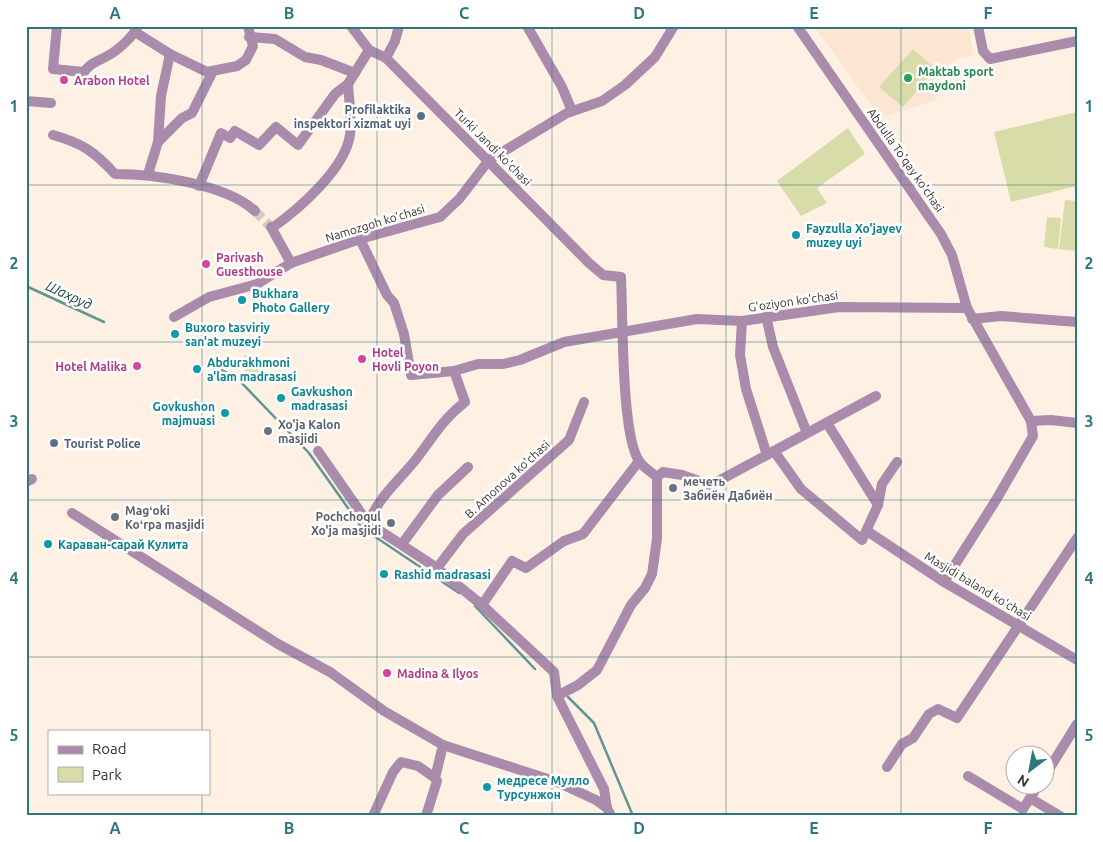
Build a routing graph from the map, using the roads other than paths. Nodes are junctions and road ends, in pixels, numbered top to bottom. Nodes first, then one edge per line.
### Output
1 (57, 26) edge
2 (248, 26) edge
3 (351, 26) edge
4 (399, 26) edge
5 (527, 26) edge
6 (674, 26) edge
7 (797, 26) edge
8 (978, 26) edge
9 (136, 29) edge
10 (249, 38) junction
11 (1077, 41) edge
12 (369, 50) junction
13 (170, 54) junction
14 (386, 58) junction
15 (213, 71) junction
16 (355, 73) junction
17 (348, 84) junction
18 (26, 101) edge
19 (51, 103) dead end
20 (572, 111) junction
21 (53, 135) dead end
22 (158, 142) junction
23 (489, 160) junction
24 (148, 174) junction
25 (199, 186) junction
26 (255, 210) tunnel mouth
27 (360, 239) junction
28 (291, 263) junction
29 (967, 308) junction
30 (766, 316) junction
31 (174, 317) dead end
32 (972, 320) junction
33 (742, 321) junction
34 (1077, 322) edge
35 (624, 332) junction
36 (454, 371) junction
37 (876, 396) dead end
38 (584, 402) dead end
39 (1032, 421) junction
40 (827, 423) junction
41 (1077, 423) edge
42 (807, 433) junction
43 (318, 451) dead end
44 (770, 453) junction
45 (639, 461) junction
46 (896, 462) dead end
47 (468, 468) dead end
48 (657, 476) junction
49 (878, 505) junction
50 (72, 514) dead end
51 (368, 522) junction
52 (867, 531) junction
53 (402, 544) junction
54 (1075, 545) edge
55 (437, 568) junction
56 (944, 582) junction
57 (482, 605) junction
58 (1018, 625) junction
59 (1077, 660) edge
60 (557, 696) junction
61 (1077, 724) edge
62 (443, 745) junction
63 (1056, 758) edge
64 (887, 767) dead end
65 (968, 776) dead end
66 (435, 778) junction
67 (1033, 794) edge
68 (1030, 798) junction
69 (609, 812) edge
70 (373, 816) edge
71 (426, 816) edge
72 (1060, 816) edge

1 - 9 street
2 - 10 street
3 - 12 street, Turki Jandi ko'chasi
4 - 14 street
5 - 20 street
6 - 20 street, Namozgoh ko'chasi
7 - 29 street, Abdulla To'qay ko'chasi
8 - 11 street
9 - 13 street
10 - 15 street
10 - 16 street
12 - 14 street, Turki Jandi ko'chasi
12 - 16 street
13 - 15 street
13 - 22 street
14 - 23 street, Turki Jandi ko'chasi
15 - 22 street
16 - 17 street
17 - 25 street
17 - 28 street
18 - 19 street
20 - 23 street, Namozgoh ko'chasi
21 - 24 street
22 - 24 street
23 - 27 street, Namozgoh ko'chasi
23 - 35 street, Turki Jandi ko'chasi
24 - 25 street
25 - 26 street
27 - 28 street, Namozgoh ko'chasi
27 - 36 street, G'oziyon ko'chasi
28 - 31 street, Namozgoh ko'chasi
29 - 30 street, G'oziyon ko'chasi
29 - 32 street, Abdulla To'qay ko'chasi
30 - 33 street, G'oziyon ko'chasi
30 - 42 street
32 - 34 street
32 - 39 street, Abdulla To'qay ko'chasi
33 - 35 street, G'oziyon ko'chasi
33 - 44 street
35 - 36 street, G'oziyon ko'chasi
35 - 45 street
36 - 51 street
37 - 40 street
38 - 55 street, B. Amonova ko'chasi
39 - 41 street
39 - 56 street
40 - 42 street
40 - 49 street
42 - 44 street
43 - 51 street
44 - 48 street
44 - 52 street
45 - 48 street
45 - 57 street
46 - 49 street
47 - 53 street
48 - 60 street
49 - 52 street
50 - 62 street
51 - 53 street
52 - 56 street, Masjidi baland ko'chasi
53 - 55 street
54 - 58 street
55 - 57 street
56 - 58 street, Masjidi baland ko'chasi
57 - 60 street
58 - 59 street, Masjidi baland ko'chasi
58 - 64 street
60 - 69 street
61 - 63 street
62 - 66 street
62 - 69 street
65 - 68 street
66 - 70 street
66 - 71 street
67 - 68 street
68 - 72 street

